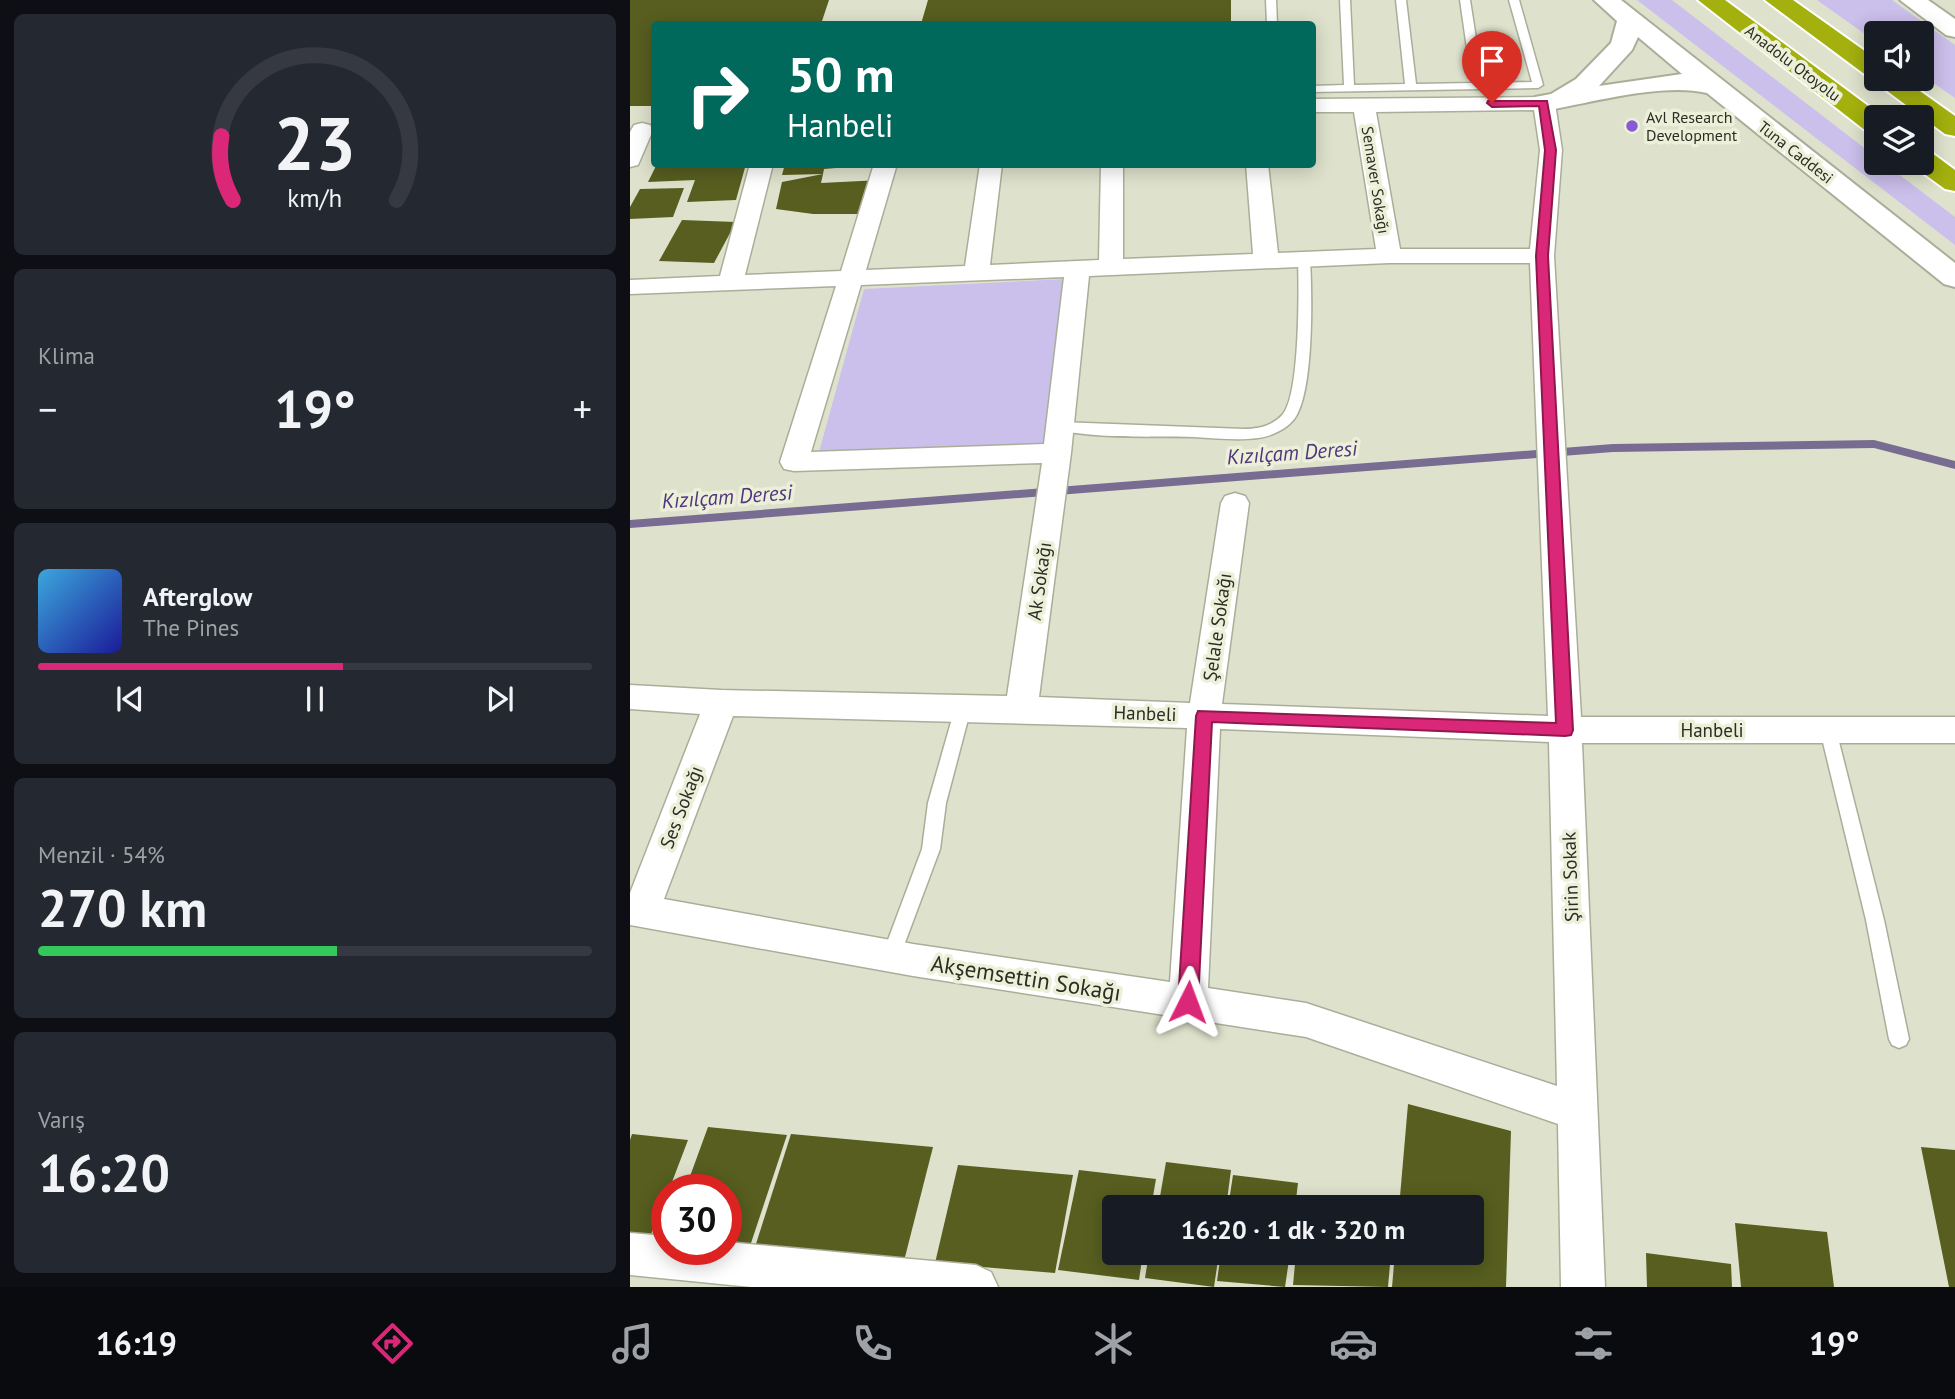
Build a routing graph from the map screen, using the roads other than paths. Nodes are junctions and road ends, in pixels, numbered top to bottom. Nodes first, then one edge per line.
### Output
1 (1271, 0) edge
2 (1345, 0) edge
3 (1401, 0) edge
4 (1465, 0) edge
5 (1514, 0) edge
6 (1606, 0) edge
7 (1710, 0) edge
8 (1777, 0) edge
9 (1912, 0) edge
10 (1630, 19) junction
11 (1272, 21) edge
12 (1955, 30) edge
13 (1864, 62) edge
14 (1478, 86) junction
15 (1411, 87) junction
16 (1714, 87) junction
17 (1316, 90) edge
18 (1903, 91) edge
19 (1357, 96) junction
20 (1544, 103) junction
21 (1316, 105) edge
22 (1864, 116) edge
23 (1955, 128) edge
24 (642, 130) edge
25 (630, 160) edge
26 (761, 168) edge
27 (885, 168) edge
28 (991, 168) edge
29 (1112, 168) edge
30 (1257, 168) edge
31 (1934, 168) edge
32 (1955, 183) edge
33 (1389, 256) junction
34 (1542, 256) junction
35 (1304, 259) junction
36 (1266, 260) junction
37 (1111, 267) junction
38 (1077, 268) junction
39 (977, 272) junction
40 (849, 278) junction
41 (1955, 278) edge
42 (730, 283) junction
43 (630, 288) edge
44 (1057, 451) junction
45 (1235, 503) dead end
46 (630, 697) edge
47 (721, 703) junction
48 (963, 708) junction
49 (1021, 709) junction
50 (1204, 716) junction
51 (1565, 730) junction
52 (1828, 730) junction
53 (1955, 730) edge
54 (636, 911) edge
55 (891, 956) junction
56 (1188, 1002) junction
57 (1899, 1039) dead end
58 (1578, 1112) junction
59 (630, 1254) edge
60 (976, 1287) edge
61 (1583, 1287) edge

1 - 11 lane
2 - 19 lane
3 - 15 lane
4 - 14 lane
5 - 14 lane
6 - 10 main road, Tuna Caddesi
7 - 22 highway, Anadolu Otoyolu
8 - 13 highway
9 - 12 main road
10 - 16 main road, Tuna Caddesi
10 - 20 main road
14 - 15 lane
15 - 19 lane
16 - 20 main road
16 - 41 main road, Tuna Caddesi
17 - 19 lane
18 - 23 highway
19 - 20 street
19 - 21 street
19 - 33 street, Semaver Sokağı
20 - 34 street, Şirin Sokak
24 - 25 street
26 - 42 street
27 - 40 street
28 - 39 street
29 - 37 street
30 - 36 street
31 - 32 highway
33 - 34 street
33 - 35 street
34 - 51 street, Şirin Sokak
35 - 36 street
35 - 44 lane
36 - 37 street
37 - 38 street
38 - 39 street
38 - 44 street, Ak Sokağı
39 - 40 street
40 - 42 street
40 - 44 street
42 - 43 street
44 - 49 street, Ak Sokağı
45 - 50 street, Şelale Sokağı
46 - 47 street, Hanbeli
47 - 48 street, Hanbeli
47 - 54 street, Ses Sokağı
48 - 49 street, Hanbeli
48 - 55 lane
49 - 50 street, Hanbeli
50 - 51 street, Hanbeli
50 - 56 street, Şelale Sokağı
51 - 52 street, Hanbeli
51 - 58 street, Şirin Sokak
52 - 53 street, Hanbeli
52 - 57 lane
54 - 55 street, Akşemsettin Sokağı
55 - 56 street, Akşemsettin Sokağı
56 - 58 street, Akşemsettin Sokağı
58 - 61 street, Şirin Sokak
59 - 60 street

